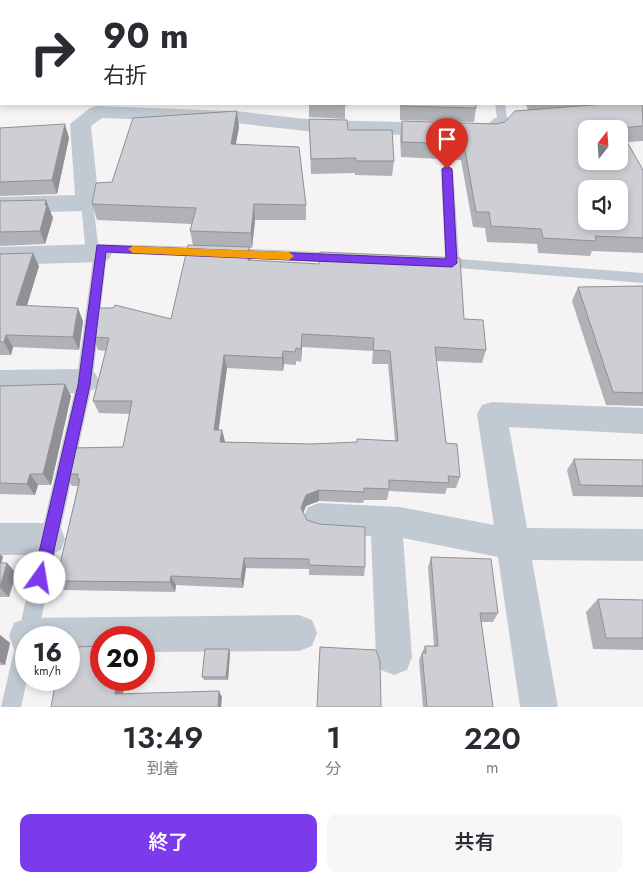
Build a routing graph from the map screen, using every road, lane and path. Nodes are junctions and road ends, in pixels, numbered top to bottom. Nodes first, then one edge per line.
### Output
1 (501, 113) edge
2 (530, 119) edge
3 (447, 169) dead end
4 (87, 204) junction
5 (0, 206) edge
6 (96, 253) junction
7 (0, 256) edge
8 (354, 259) edge
9 (422, 262) edge
10 (452, 263) junction
11 (643, 278) edge
12 (85, 381) junction
13 (0, 382) edge
14 (643, 421) edge
15 (319, 518) dead end
16 (386, 521) junction
17 (0, 539) edge
18 (49, 540) junction
19 (513, 544) junction
20 (643, 545) edge
21 (30, 626) edge
22 (299, 633) dead end
23 (80, 637) edge
24 (394, 657) dead end
25 (15, 690) edge
26 (11, 707) edge
27 (539, 707) edge

1 - 2 lane
1 - 4 street
3 - 10 lane
4 - 5 street
4 - 6 lane
6 - 7 street
6 - 8 lane
6 - 12 lane
9 - 10 lane
10 - 11 lane
12 - 13 street
12 - 18 lane
14 - 19 street
15 - 16 street
16 - 19 street
16 - 24 street
17 - 18 street
18 - 21 lane
19 - 20 street
19 - 27 street
22 - 23 street
25 - 26 lane

